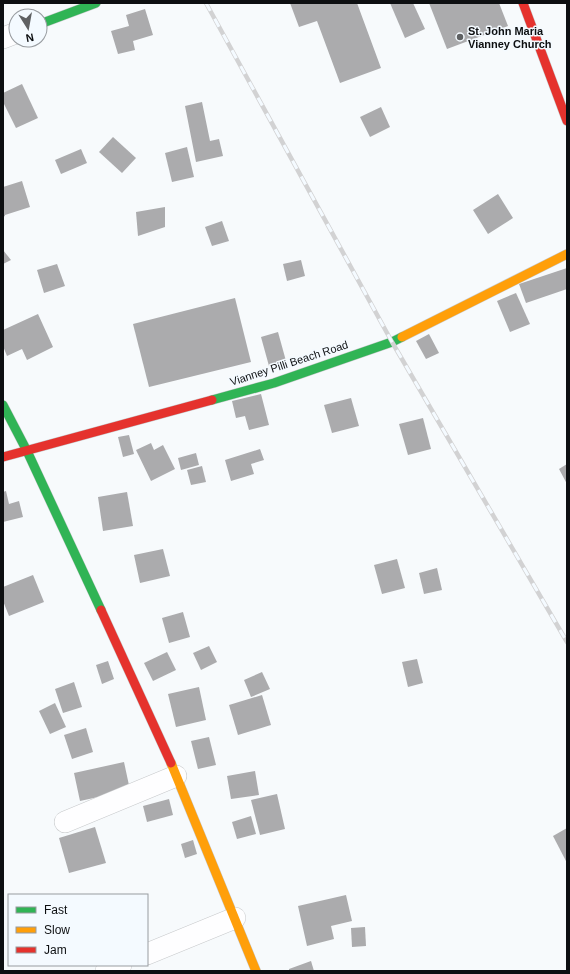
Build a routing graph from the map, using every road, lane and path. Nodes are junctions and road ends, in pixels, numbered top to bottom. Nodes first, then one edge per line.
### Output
1 (96, 3) edge
2 (523, 3) edge
3 (48, 21) edge
4 (567, 121) edge
5 (567, 254) edge
6 (3, 405) edge
7 (27, 451) junction
8 (3, 457) edge
9 (176, 776) junction
10 (65, 822) dead end
11 (235, 918) junction
12 (148, 954) edge
13 (118, 966) edge
14 (106, 971) edge
15 (256, 971) edge

1 - 3 street
2 - 4 street
5 - 7 street, Vianney Pilli Beach Road
6 - 7 street
7 - 8 street, Vianney Pilli Beach Road
7 - 9 street
9 - 10 street
9 - 11 street
11 - 12 street
11 - 15 street
13 - 14 street

